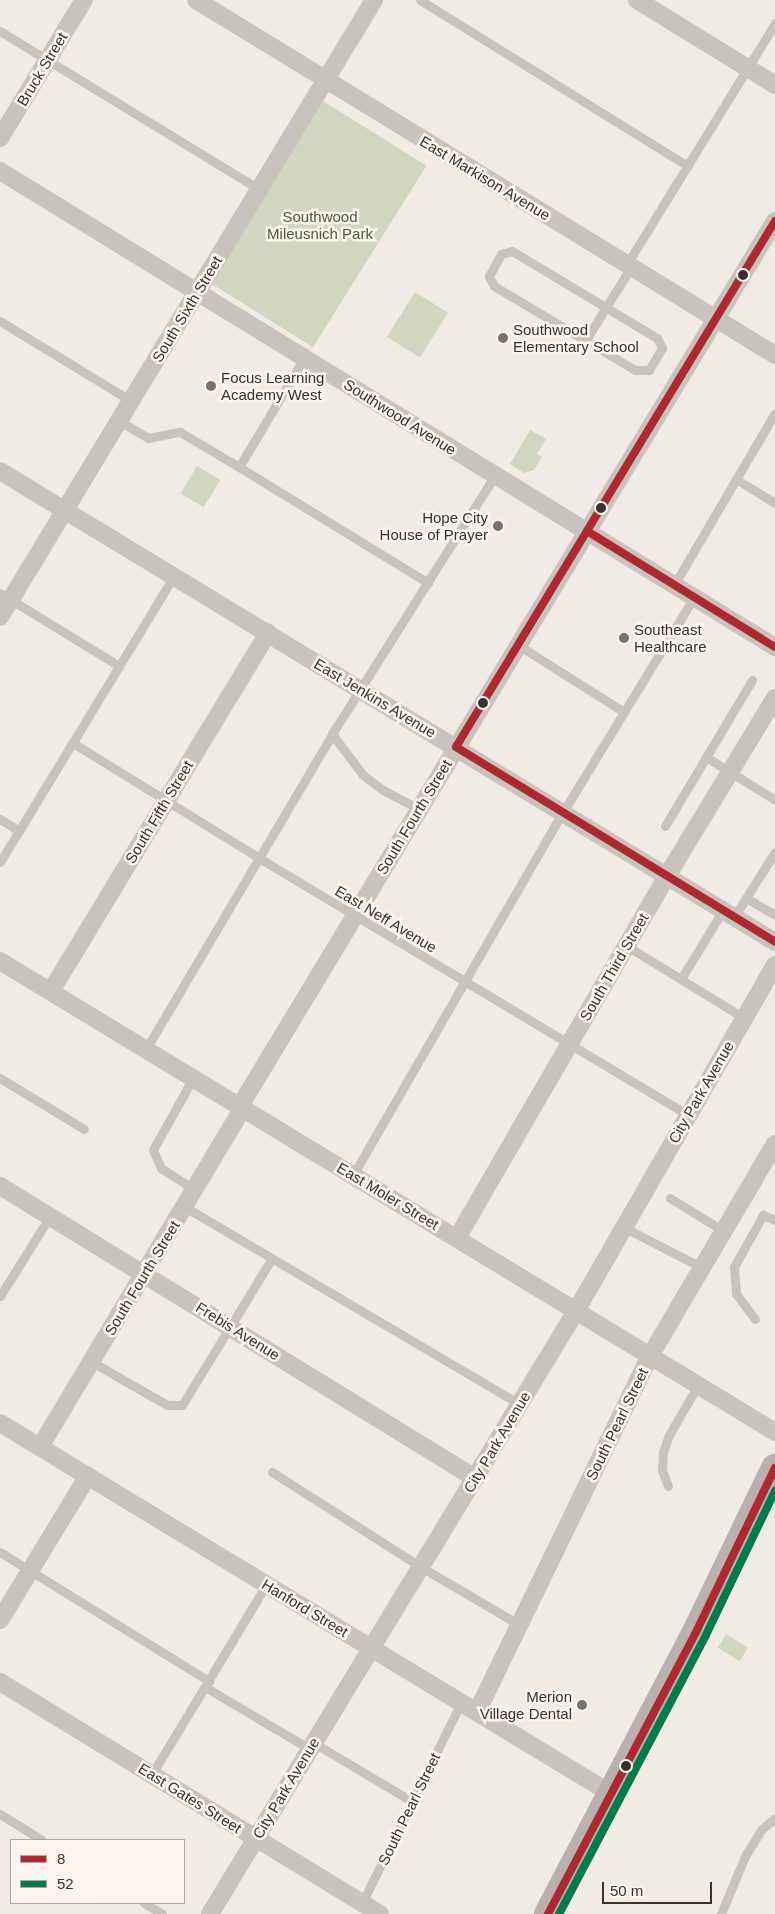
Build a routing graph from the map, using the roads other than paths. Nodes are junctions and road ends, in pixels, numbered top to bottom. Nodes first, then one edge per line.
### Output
1 (84, 0) edge
2 (196, 0) edge
3 (374, 0) edge
4 (420, 0) edge
5 (637, 0) edge
6 (775, 23) edge
7 (0, 31) edge
8 (47, 60) junction
9 (748, 68) junction
10 (325, 80) junction
11 (775, 85) edge
12 (0, 138) edge
13 (688, 166) junction
14 (0, 171) edge
15 (259, 189) junction
16 (775, 221) edge
17 (629, 266) junction
18 (197, 292) junction
19 (606, 307) junction
20 (715, 319) junction
21 (0, 321) edge
22 (585, 341) junction
23 (775, 355) edge
24 (304, 358) junction
25 (131, 401) junction
26 (775, 414) edge
27 (119, 421) junction
28 (240, 467) junction
29 (0, 471) edge
30 (495, 475) junction
31 (736, 479) junction
32 (775, 503) edge
33 (65, 510) junction
34 (587, 531) junction
35 (174, 576) junction
36 (428, 583) junction
37 (674, 585) junction
38 (5, 596) edge
39 (694, 597) junction
40 (0, 617) edge
41 (268, 633) junction
42 (518, 645) junction
43 (775, 647) edge
44 (119, 666) junction
45 (752, 680) dead end
46 (362, 690) junction
47 (775, 698) edge
48 (624, 712) junction
49 (332, 734) junction
50 (72, 743) junction
51 (456, 747) junction
52 (706, 757) junction
53 (730, 772) junction
54 (166, 800) junction
55 (775, 800) edge
56 (419, 809) junction
57 (563, 812) junction
58 (0, 819) edge
59 (665, 826) dead end
60 (19, 831) junction
61 (775, 852) edge
62 (259, 858) junction
63 (0, 862) edge
64 (667, 876) junction
65 (746, 898) junction
66 (729, 914) junction
67 (775, 915) edge
68 (354, 916) junction
69 (775, 942) edge
70 (627, 946) junction
71 (0, 961) edge
72 (775, 965) edge
73 (680, 979) junction
74 (464, 982) junction
75 (51, 992) junction
76 (744, 1018) junction
77 (570, 1044) junction
78 (146, 1049) junction
79 (0, 1078) edge
80 (193, 1078) junction
81 (242, 1107) junction
82 (688, 1115) junction
83 (84, 1129) dead end
84 (775, 1144) edge
85 (353, 1175) junction
86 (0, 1186) edge
87 (195, 1190) junction
88 (670, 1198) dead end
89 (185, 1207) junction
90 (50, 1216) junction
91 (775, 1220) edge
92 (624, 1227) junction
93 (725, 1232) junction
94 (457, 1238) junction
95 (272, 1258) junction
96 (703, 1268) junction
97 (145, 1274) junction
98 (0, 1296) edge
99 (576, 1311) junction
100 (754, 1319) dead end
101 (231, 1327) junction
102 (650, 1356) junction
103 (92, 1362) junction
104 (698, 1385) junction
105 (520, 1404) junction
106 (0, 1423) edge
107 (775, 1432) edge
108 (40, 1447) junction
109 (775, 1468) edge
110 (272, 1472) dead end
111 (88, 1476) junction
112 (475, 1478) junction
113 (668, 1486) dead end
114 (0, 1552) edge
115 (421, 1567) junction
116 (30, 1571) junction
117 (266, 1585) junction
118 (0, 1620) edge
119 (520, 1625) junction
120 (371, 1648) junction
121 (0, 1682) edge
122 (207, 1684) junction
123 (461, 1703) junction
124 (477, 1712) junction
125 (312, 1746) junction
126 (152, 1774) junction
127 (610, 1793) junction
128 (413, 1802) junction
129 (0, 1814) edge
130 (775, 1818) edge
131 (40, 1839) edge
132 (255, 1839) junction
133 (146, 1904) edge
134 (359, 1909) edge
135 (556, 1912) edge
136 (162, 1914) edge
137 (210, 1914) edge
138 (380, 1914) edge
139 (721, 1914) edge

1 - 8 street, Bruck Street
2 - 10 street, East Markison Avenue
3 - 10 street, South Sixth Street
4 - 13 lane
5 - 9 street
6 - 9 lane
7 - 8 lane
8 - 12 street, Bruck Street
8 - 15 lane
9 - 11 street
9 - 13 lane
10 - 15 street, South Sixth Street
10 - 17 street, East Markison Avenue
13 - 17 lane
14 - 18 street, Southwood Avenue
15 - 18 street, South Sixth Street
16 - 20 street, South Fourth Street
17 - 19 lane
17 - 20 street, East Markison Avenue
18 - 24 street, Southwood Avenue
18 - 25 street, South Sixth Street
19 - 22 lane
19 - 22 lane
19 - 22 lane
20 - 23 street, East Markison Avenue
20 - 34 street, South Fourth Street
21 - 25 lane
24 - 28 lane
24 - 30 street, Southwood Avenue
25 - 27 street, South Sixth Street
26 - 31 lane
27 - 28 lane
27 - 33 street, South Sixth Street
28 - 36 lane
29 - 33 street, East Jenkins Avenue
30 - 34 street, Southwood Avenue
30 - 36 lane
31 - 32 lane
31 - 37 lane
33 - 35 street, East Jenkins Avenue
33 - 38 street, South Sixth Street
34 - 37 street, Southwood Avenue
34 - 42 street, South Fourth Street
35 - 41 street, East Jenkins Avenue
35 - 44 lane
36 - 46 lane
37 - 39 street, Southwood Avenue
38 - 40 street, South Sixth Street
38 - 44 lane
39 - 43 street, Southwood Avenue
39 - 48 lane
41 - 46 street, East Jenkins Avenue
41 - 54 street, South Fifth Street
42 - 48 lane
42 - 51 street, South Fourth Street
44 - 50 lane
45 - 52 lane
46 - 49 lane
46 - 51 street, East Jenkins Avenue
47 - 53 street, South Third Street
48 - 57 lane
49 - 56 lane
49 - 62 lane
50 - 54 lane, East Neff Avenue
50 - 60 lane
51 - 56 street, South Fourth Street
51 - 57 street, East Jenkins Avenue
52 - 53 lane
52 - 59 lane
53 - 55 lane
53 - 64 street, South Third Street
54 - 62 lane, East Neff Avenue
54 - 75 street, South Fifth Street
56 - 68 street, South Fourth Street
57 - 64 street, East Jenkins Avenue
57 - 74 lane
58 - 60 lane
60 - 63 lane
61 - 65 lane
62 - 68 lane, East Neff Avenue
62 - 78 lane
64 - 66 street, East Jenkins Avenue
64 - 70 street, South Third Street
65 - 66 lane
65 - 67 lane
66 - 69 street, East Jenkins Avenue
66 - 73 lane
68 - 74 lane, East Neff Avenue
68 - 81 street, South Fourth Street
70 - 73 lane
70 - 77 street, South Third Street
71 - 75 street, East Moler Street
72 - 76 street, City Park Avenue
73 - 76 lane
74 - 77 lane, East Neff Avenue
74 - 85 lane
75 - 78 street, East Moler Street
76 - 82 street, City Park Avenue
77 - 82 lane, East Neff Avenue
77 - 94 street, South Third Street
78 - 80 street, East Moler Street
79 - 83 lane
80 - 81 street, East Moler Street
80 - 87 lane
81 - 85 street, East Moler Street
81 - 87 street, South Fourth Street
82 - 92 street, City Park Avenue
84 - 93 street, South Pearl Street
85 - 94 street, East Moler Street
86 - 90 street, Frebis Avenue
87 - 89 street, South Fourth Street
88 - 93 lane
89 - 95 lane
89 - 97 street, South Fourth Street
90 - 97 street, Frebis Avenue
90 - 98 lane
91 - 100 lane
92 - 96 lane
92 - 99 street, City Park Avenue
93 - 96 street, South Pearl Street
94 - 99 street, East Moler Street
95 - 101 lane
95 - 105 lane
96 - 102 street, South Pearl Street
97 - 101 street, Frebis Avenue
97 - 103 street, South Fourth Street
99 - 102 street, East Moler Street
99 - 105 street, City Park Avenue
101 - 103 lane
101 - 112 street, Frebis Avenue
102 - 104 street, East Moler Street
102 - 119 street, South Pearl Street
103 - 108 street, South Fourth Street
104 - 107 street, East Moler Street
104 - 113 lane
105 - 112 street, City Park Avenue
106 - 108 street, Hanford Street
108 - 111 street, Hanford Street
109 - 127 main road
110 - 115 lane
111 - 116 street
111 - 117 street, Hanford Street
112 - 115 street, City Park Avenue
114 - 116 lane
115 - 119 lane
115 - 120 street, City Park Avenue
116 - 118 street
116 - 122 lane
117 - 120 street, Hanford Street
117 - 122 lane
119 - 124 street, South Pearl Street
120 - 123 street, Hanford Street
120 - 125 street, City Park Avenue
121 - 126 street, East Gates Street
122 - 125 lane
122 - 126 lane
123 - 124 street, Hanford Street
123 - 128 lane, South Pearl Street
124 - 127 street, Hanford Street
125 - 128 lane
125 - 132 street, City Park Avenue
126 - 132 street, East Gates Street
127 - 135 main road
128 - 134 lane, South Pearl Street
129 - 131 lane
130 - 139 lane
132 - 134 street, East Gates Street
132 - 137 street, City Park Avenue
133 - 136 lane
134 - 138 street, East Gates Street

